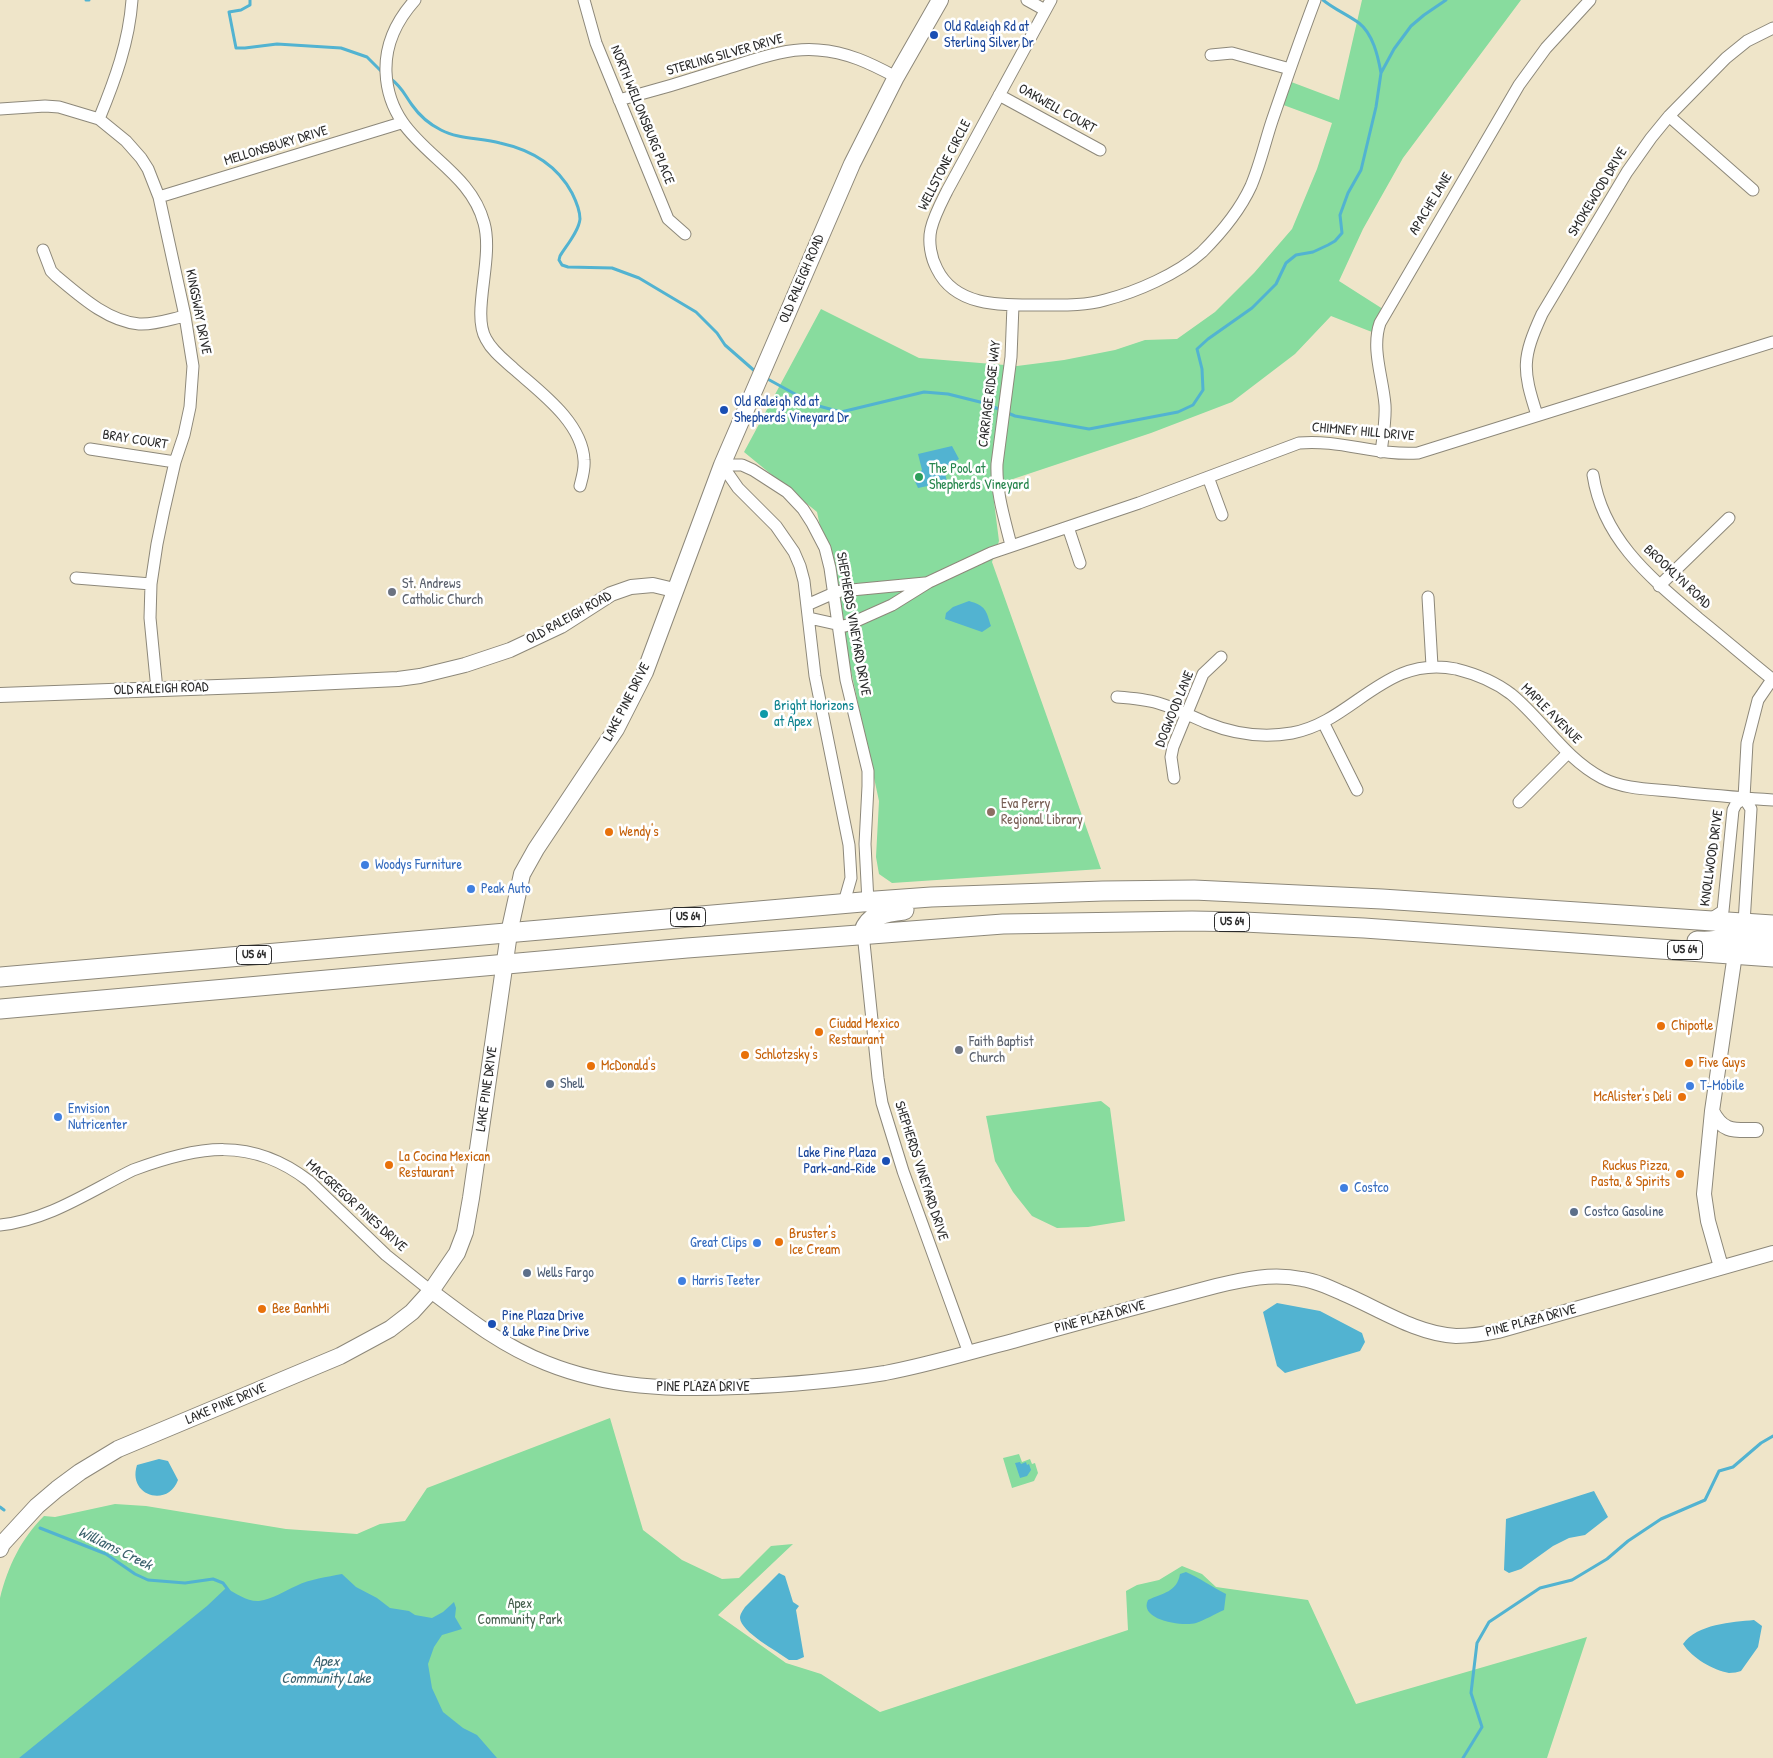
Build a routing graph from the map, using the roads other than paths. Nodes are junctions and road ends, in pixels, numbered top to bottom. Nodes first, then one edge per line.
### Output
1 (132, 0) edge
2 (415, 0) edge
3 (584, 0) edge
4 (940, 0) edge
5 (1027, 0) edge
6 (1315, 0) edge
7 (1590, 0) edge
8 (1048, 5) edge
9 (1773, 28) edge
10 (1211, 55) dead end
11 (1290, 70) junction
12 (896, 77) junction
13 (999, 94) junction
14 (619, 100) junction
15 (0, 109) edge
16 (1669, 116) junction
17 (98, 119) junction
18 (401, 123) junction
19 (1100, 150) dead end
20 (1753, 190) dead end
21 (159, 197) junction
22 (685, 234) dead end
23 (43, 250) dead end
24 (1013, 305) junction
25 (186, 316) junction
26 (1773, 342) edge
27 (1537, 415) junction
28 (90, 448) dead end
29 (1382, 452) junction
30 (175, 462) junction
31 (722, 465) junction
32 (1593, 475) dead end
33 (1208, 477) junction
34 (580, 486) dead end
35 (1222, 515) dead end
36 (1730, 518) dead end
37 (1068, 527) junction
38 (1011, 545) junction
39 (1080, 563) dead end
40 (76, 578) dead end
41 (929, 582) junction
42 (151, 584) junction
43 (1659, 586) junction
44 (674, 590) junction
45 (834, 593) junction
46 (1428, 597) dead end
47 (807, 605) junction
48 (809, 618) junction
49 (838, 625) junction
50 (1221, 657) dead end
51 (1432, 666) junction
52 (1772, 678) edge
53 (157, 690) junction
54 (0, 694) edge
55 (1117, 698) dead end
56 (1186, 713) junction
57 (1322, 722) junction
58 (1568, 754) junction
59 (1174, 778) dead end
60 (1357, 790) dead end
61 (1744, 798) junction
62 (1773, 800) edge
63 (1519, 802) dead end
64 (1019, 894) junction
65 (868, 902) junction
66 (834, 905) junction
67 (1709, 920) junction
68 (1744, 923) junction
69 (1773, 926) edge
70 (508, 933) junction
71 (863, 933) junction
72 (1773, 939) edge
73 (1545, 940) junction
74 (743, 944) junction
75 (1735, 954) junction
76 (1773, 957) edge
77 (505, 964) junction
78 (0, 977) edge
79 (0, 1008) edge
80 (1712, 1111) junction
81 (1756, 1130) dead end
82 (0, 1225) edge
83 (1773, 1253) edge
84 (1721, 1267) junction
85 (432, 1291) junction
86 (969, 1352) junction
87 (0, 1549) edge

1 - 17 street
2 - 18 street
3 - 14 street, NORTH WELLONSBURG PLACE
4 - 12 main road, OLD RALEIGH ROAD
5 - 8 street
6 - 11 street, WELLSTONE CIRCLE
7 - 29 street, APACHE LANE
8 - 13 street, WELLSTONE CIRCLE
9 - 16 street, SMOKEWOOD DRIVE
10 - 11 street
11 - 24 street, WELLSTONE CIRCLE
12 - 14 street, STERLING SILVER DRIVE
12 - 31 main road, OLD RALEIGH ROAD
13 - 19 street, OAKWELL COURT
13 - 24 street, WELLSTONE CIRCLE
14 - 22 street, NORTH WELLONSBURG PLACE
15 - 17 street, KINGSWAY DRIVE
16 - 20 street
16 - 27 street, SMOKEWOOD DRIVE
17 - 21 street, KINGSWAY DRIVE
18 - 21 street, MELLONSBURY DRIVE
18 - 34 street
21 - 25 street, KINGSWAY DRIVE
23 - 25 street
24 - 38 street, CARRIAGE RIDGE WAY
25 - 30 street, KINGSWAY DRIVE
26 - 27 street, CHIMNEY HILL DRIVE
27 - 29 street, CHIMNEY HILL DRIVE
28 - 30 street, BRAY COURT
29 - 33 street, CHIMNEY HILL DRIVE
30 - 42 street, KINGSWAY DRIVE
31 - 44 main road, OLD RALEIGH ROAD
31 - 45 street, SHEPHERDS VINEYARD DRIVE
31 - 47 street
32 - 43 street, BROOKLYN ROAD
33 - 35 street
33 - 37 street, CHIMNEY HILL DRIVE
36 - 43 street
37 - 38 street, CHIMNEY HILL DRIVE
37 - 39 street
38 - 41 street, CHIMNEY HILL DRIVE
40 - 42 street
41 - 45 street, CHIMNEY HILL DRIVE
41 - 49 street, CHIMNEY HILL DRIVE
42 - 53 street, KINGSWAY DRIVE
43 - 52 street, BROOKLYN ROAD
44 - 53 street, OLD RALEIGH ROAD
44 - 70 main road, LAKE PINE DRIVE
45 - 47 street, CHIMNEY HILL DRIVE
45 - 49 street, SHEPHERDS VINEYARD DRIVE
46 - 51 street
47 - 48 street
48 - 49 street, CHIMNEY HILL DRIVE
48 - 66 street
49 - 65 street, SHEPHERDS VINEYARD DRIVE
50 - 56 street, DOGWOOD LANE
51 - 57 street, MAPLE AVENUE
51 - 58 street, MAPLE AVENUE
52 - 61 street, KNOLLWOOD DRIVE
53 - 54 street, OLD RALEIGH ROAD
55 - 56 street, MAPLE AVENUE
56 - 57 street, MAPLE AVENUE
56 - 59 street, DOGWOOD LANE
57 - 60 street
58 - 61 street, MAPLE AVENUE
58 - 63 street
61 - 62 street, MAPLE AVENUE
61 - 67 street, KNOLLWOOD DRIVE
61 - 68 street, KNOLLWOOD DRIVE
64 - 65 highway, US 64
64 - 67 highway, US 64
64 - 71 highway
65 - 66 highway, US 64
65 - 74 highway
66 - 70 highway, US 64
67 - 68 highway, US 64
68 - 69 highway, US 64
68 - 73 highway
70 - 77 main road, LAKE PINE DRIVE
70 - 78 highway, US 64
71 - 73 highway, US 64
71 - 74 highway, US 64
71 - 86 street, SHEPHERDS VINEYARD DRIVE
72 - 75 highway
73 - 75 highway, US 64
74 - 77 highway, US 64
75 - 76 highway, US 64
75 - 80 street
77 - 79 highway, US 64
77 - 85 main road, LAKE PINE DRIVE
80 - 81 street
80 - 84 street
82 - 85 street, MACGREGOR PINES DRIVE
83 - 84 street, PINE PLAZA DRIVE
84 - 86 street, PINE PLAZA DRIVE
85 - 86 street, PINE PLAZA DRIVE
85 - 87 main road, LAKE PINE DRIVE

